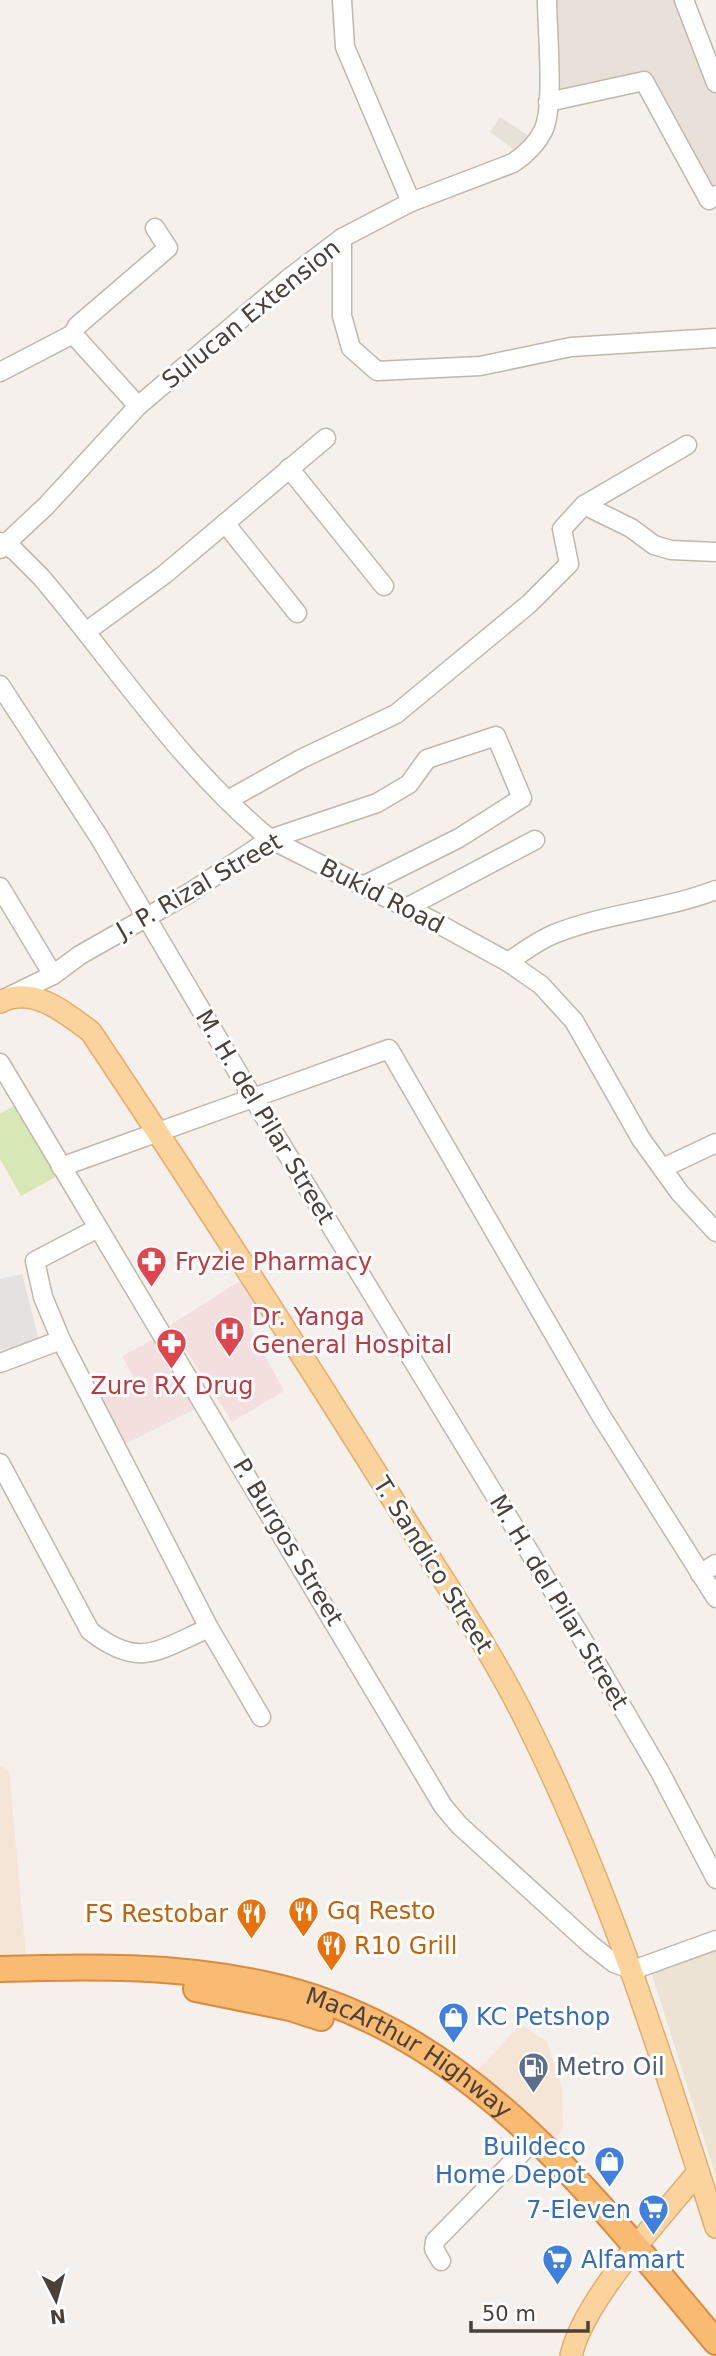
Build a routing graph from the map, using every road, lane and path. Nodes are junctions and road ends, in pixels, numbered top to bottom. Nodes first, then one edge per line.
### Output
1 (342, 0) edge
2 (547, 0) edge
3 (684, 0) edge
4 (716, 83) edge
5 (548, 102) junction
6 (716, 195) edge
7 (411, 202) junction
8 (155, 228) dead end
9 (342, 238) junction
10 (73, 334) junction
11 (716, 338) edge
12 (0, 372) edge
13 (138, 406) junction
14 (326, 438) dead end
15 (687, 445) dead end
16 (289, 468) junction
17 (584, 505) junction
18 (225, 523) junction
19 (1, 545) edge
20 (716, 552) edge
21 (384, 586) dead end
22 (297, 612) dead end
23 (87, 631) junction
24 (0, 685) edge
25 (228, 800) junction
26 (270, 839) junction
27 (535, 840) dead end
28 (363, 886) junction
29 (0, 887) edge
30 (716, 890) edge
31 (406, 908) junction
32 (145, 918) junction
33 (508, 962) junction
34 (53, 975) junction
35 (5, 999) edge
36 (0, 1063) edge
37 (253, 1098) junction
38 (157, 1131) junction
39 (716, 1143) edge
40 (61, 1167) junction
41 (663, 1168) junction
42 (98, 1228) junction
43 (716, 1232) edge
44 (61, 1340) junction
45 (0, 1363) edge
46 (0, 1464) edge
47 (716, 1564) edge
48 (699, 1574) junction
49 (716, 1598) edge
50 (209, 1628) junction
51 (261, 1717) dead end
52 (716, 1879) edge
53 (716, 1940) edge
54 (0, 1969) edge
55 (634, 1970) junction
56 (0, 1983) edge
57 (531, 2143) junction
58 (698, 2172) junction
59 (716, 2227) edge
60 (632, 2255) junction
61 (441, 2261) dead end
62 (716, 2342) edge
63 (571, 2356) edge
64 (709, 2356) edge

1 - 7 street
2 - 5 street, Sulucan Extension
3 - 4 street
5 - 6 street
5 - 7 street, Sulucan Extension
7 - 9 street, Sulucan Extension
8 - 10 street
9 - 11 street
9 - 13 street, Sulucan Extension
10 - 12 street
10 - 13 street
13 - 19 street, Sulucan Extension
14 - 16 street
15 - 17 street
16 - 18 street
16 - 21 street
17 - 20 street
17 - 25 street
18 - 22 street
18 - 23 street
19 - 23 street, Bukid Road
23 - 25 street, Bukid Road
24 - 32 street, M. H. del Pilar Street
25 - 26 street, Bukid Road
26 - 28 street, Bukid Road
26 - 28 street, J. P. Rizal Street
26 - 32 street, J. P. Rizal Street
27 - 31 street
28 - 31 street, Bukid Road
29 - 34 street
30 - 33 street
31 - 33 street, Bukid Road
32 - 34 street, J. P. Rizal Street
32 - 37 street, M. H. del Pilar Street
33 - 41 street, Bukid Road
34 - 35 street, J. P. Rizal Street
35 - 38 main road, T. Sandico Street
36 - 40 street, P. Burgos Street
37 - 38 street
37 - 48 street
37 - 52 street, M. H. del Pilar Street
38 - 40 street
38 - 55 main road, T. Sandico Street
39 - 41 street
40 - 42 street, P. Burgos Street
41 - 43 street, Bukid Road
42 - 44 street
42 - 55 street, P. Burgos Street
44 - 45 street
44 - 50 street
46 - 50 street
47 - 48 street
48 - 49 street
50 - 51 street
53 - 55 street
54 - 57 highway, MacArthur Highway
55 - 58 main road, T. Sandico Street
56 - 57 highway, MacArthur Highway
57 - 60 highway, MacArthur Highway
57 - 61 street
58 - 59 main road, T. Sandico Street
58 - 60 main road
60 - 62 highway, MacArthur Highway
60 - 63 main road
60 - 64 highway, MacArthur Highway

